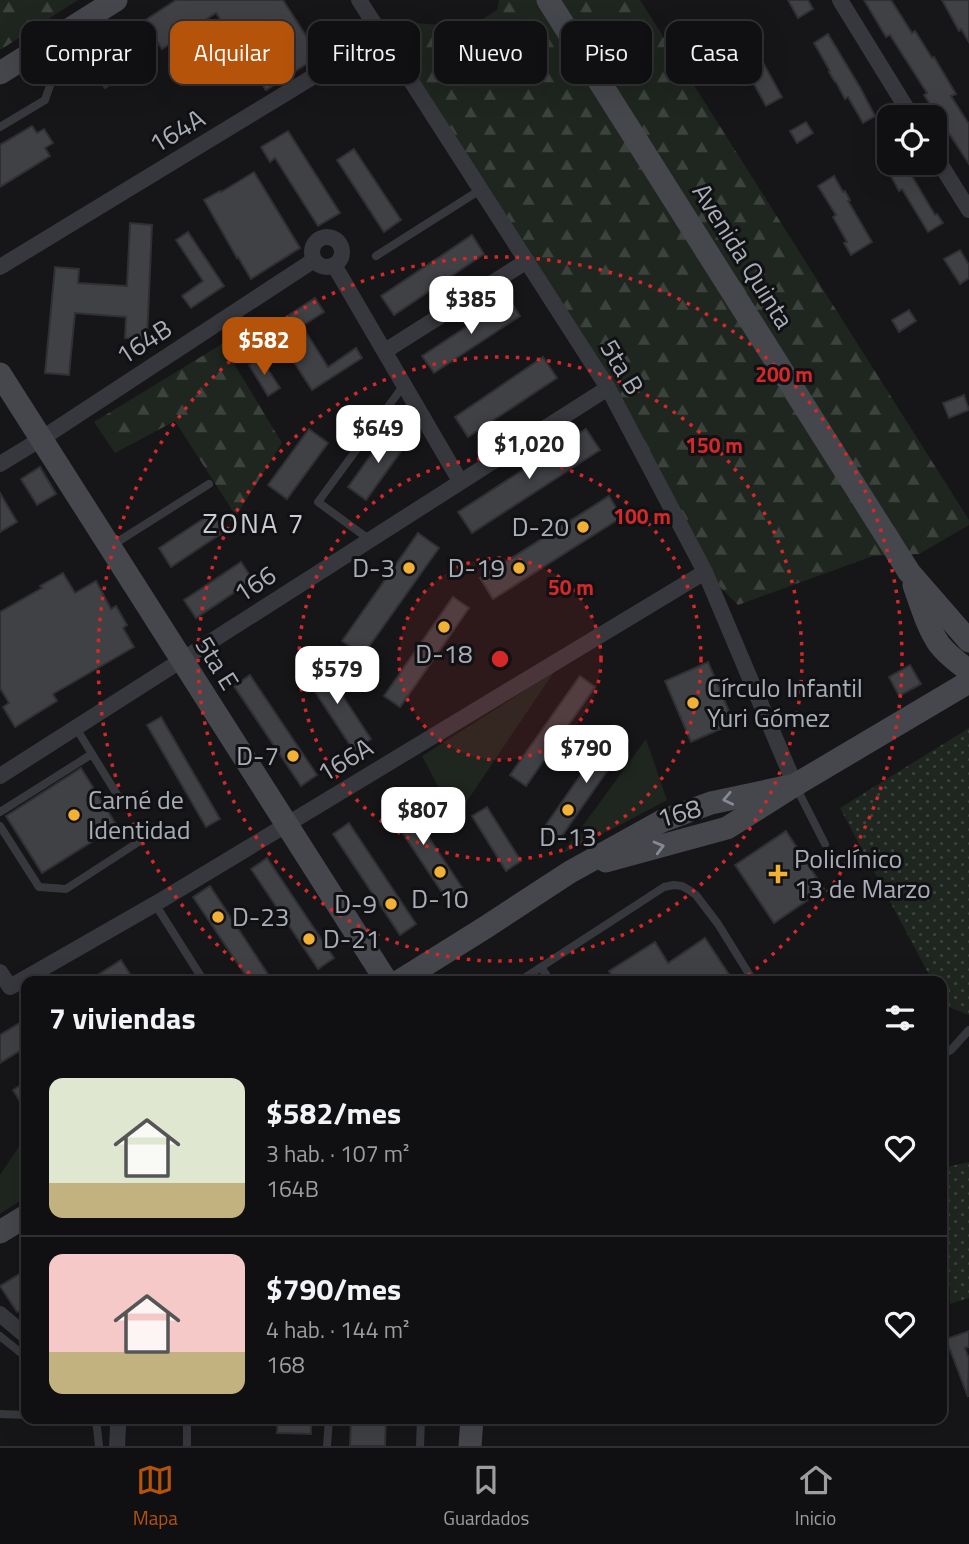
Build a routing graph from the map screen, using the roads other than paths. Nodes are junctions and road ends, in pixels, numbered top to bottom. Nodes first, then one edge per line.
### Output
1 (116, 0) edge
2 (548, 0) edge
3 (840, 0) edge
4 (364, 1) edge
5 (82, 21) edge
6 (373, 21) edge
7 (21, 60) edge
8 (0, 73) edge
9 (308, 80) edge
10 (51, 84) edge
11 (411, 84) edge
12 (905, 105) edge
13 (0, 127) edge
14 (947, 175) edge
15 (480, 190) junction
16 (969, 210) edge
17 (376, 256) dead end
18 (314, 260) junction
19 (527, 261) junction
20 (334, 265) junction
21 (0, 267) edge
22 (385, 351) junction
23 (0, 374) edge
24 (404, 385) junction
25 (608, 388) junction
26 (41, 439) junction
27 (0, 464) edge
28 (460, 481) junction
29 (209, 484) dead end
30 (370, 540) junction
31 (110, 547) junction
32 (705, 572) junction
33 (909, 572) junction
34 (969, 641) edge
35 (945, 651) junction
36 (183, 661) junction
37 (969, 671) edge
38 (969, 682) edge
39 (944, 697) junction
40 (76, 728) junction
41 (92, 754) junction
42 (0, 776) edge
43 (794, 785) junction
44 (118, 796) dead end
45 (0, 812) edge
46 (286, 824) junction
47 (0, 826) edge
48 (140, 841) dead end
49 (825, 844) dead end
50 (155, 904) junction
51 (541, 967) junction
52 (0, 972) edge
53 (200, 975) dead end
54 (31, 976) edge
55 (383, 976) edge
56 (408, 976) edge
57 (527, 976) edge
58 (547, 976) edge
59 (750, 976) edge
60 (21, 982) edge
61 (969, 1030) edge
62 (947, 1052) edge
63 (21, 1219) edge
64 (0, 1233) edge
65 (0, 1314) edge
66 (21, 1332) edge
67 (0, 1336) edge
68 (21, 1353) edge
69 (0, 1414) edge
70 (21, 1415) edge
71 (97, 1424) edge
72 (118, 1424) edge
73 (187, 1424) edge
74 (329, 1424) edge
75 (421, 1424) edge
76 (472, 1424) edge
77 (99, 1446) edge
78 (117, 1446) edge
79 (187, 1446) edge
80 (327, 1446) edge
81 (420, 1446) edge
82 (470, 1446) edge

1 - 5 street
2 - 33 street, Avenida Quinta
3 - 12 street
4 - 6 street, 5ta B
7 - 8 street
9 - 21 street, 164A
10 - 13 lane
11 - 15 street, 5ta B
14 - 16 street
15 - 17 lane
15 - 19 street, 5ta B
18 - 20 street
18 - 20 street
18 - 26 street, 164B
19 - 22 street
19 - 25 street, 5ta B
20 - 22 street
22 - 24 street
23 - 26 street, 5ta E
24 - 28 street
24 - 30 lane
25 - 28 street, 166
25 - 32 street, 5ta B
26 - 27 street, 164B
26 - 31 street, 5ta E
28 - 30 street, 166
29 - 31 lane
30 - 36 street, 166
31 - 36 street, 5ta E
32 - 43 street, 5ta B
32 - 46 street, 166A
33 - 34 street, Avenida Quinta
33 - 35 street
35 - 37 street
35 - 39 street
36 - 40 street, 166
36 - 46 street, 5ta E
38 - 39 street, 168
39 - 43 street, 168
40 - 41 lane
40 - 42 street, 166
41 - 44 lane
41 - 45 lane
43 - 49 lane
43 - 56 street, 168
46 - 50 street, 166A
46 - 55 street, 5ta E
47 - 48 lane
50 - 53 lane
50 - 54 street, 166A
51 - 57 lane
51 - 58 lane
51 - 59 lane
52 - 60 street, 166A
61 - 62 lane
63 - 64 street
65 - 66 street
67 - 68 lane
69 - 70 lane
71 - 77 lane
72 - 78 street
73 - 79 lane
74 - 80 lane
75 - 81 lane
76 - 82 street

